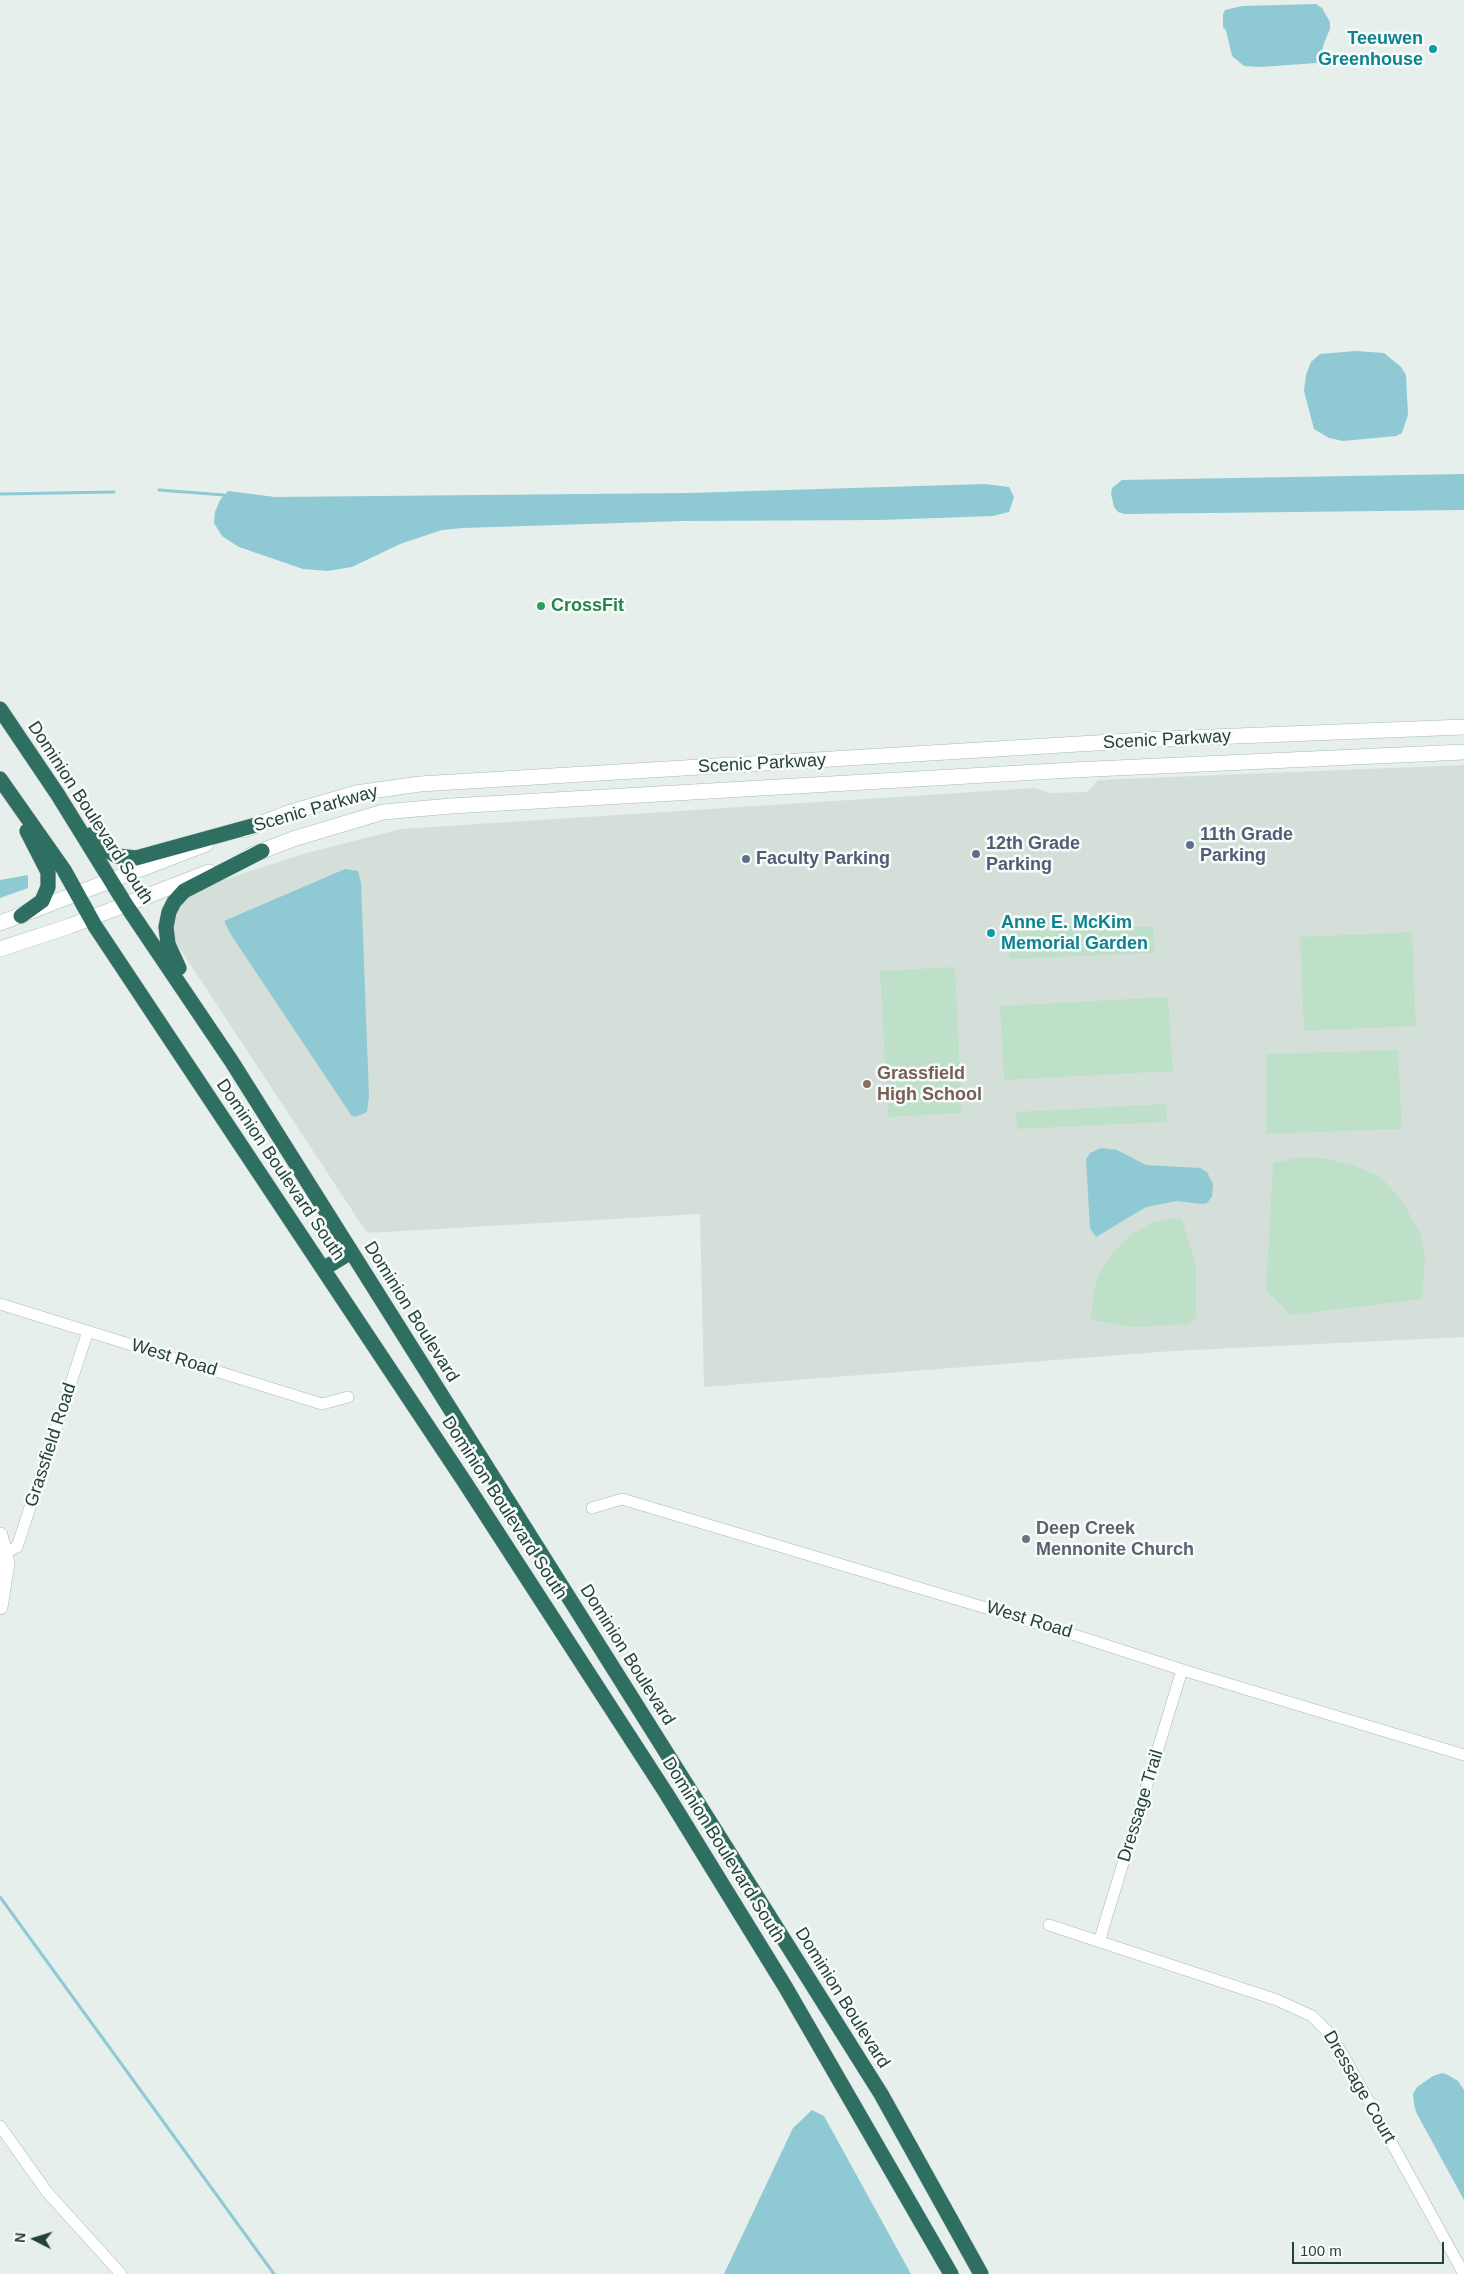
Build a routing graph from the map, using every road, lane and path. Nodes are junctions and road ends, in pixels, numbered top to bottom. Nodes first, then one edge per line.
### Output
1 (0, 709) edge
2 (1464, 728) edge
3 (1464, 752) edge
4 (2, 781) edge
5 (58, 795) junction
6 (256, 825) junction
7 (262, 851) junction
8 (112, 881) junction
9 (79, 894) junction
10 (126, 905) junction
11 (21, 916) junction
12 (90, 917) junction
13 (0, 923) edge
14 (0, 949) edge
15 (212, 1033) junction
16 (232, 1062) joint
17 (351, 1252) junction
18 (323, 1269) junction
19 (0, 1304) edge
20 (88, 1331) junction
21 (348, 1398) dead end
22 (592, 1508) dead end
23 (0, 1535) edge
24 (6, 1552) junction
25 (0, 1607) edge
26 (1182, 1670) junction
27 (1464, 1755) edge
28 (1049, 1925) dead end
29 (1099, 1942) junction
30 (0, 2126) edge
31 (121, 2274) edge
32 (951, 2274) edge
33 (980, 2274) edge
34 (1464, 2274) edge

1 - 5 highway, Dominion Boulevard South
2 - 6 street, Scenic Parkway
3 - 7 street, Scenic Parkway
4 - 9 highway, Dominion Boulevard South
4 - 11 highway
5 - 6 highway
5 - 8 highway, Dominion Boulevard South
6 - 8 street, Scenic Parkway
7 - 10 street, Scenic Parkway
7 - 15 highway
8 - 9 street, Scenic Parkway
8 - 10 highway, Dominion Boulevard South
9 - 11 street, Scenic Parkway
9 - 12 highway, Dominion Boulevard South
10 - 12 street, Scenic Parkway
10 - 15 highway, Dominion Boulevard South
11 - 13 street, Scenic Parkway
12 - 14 street, Scenic Parkway
12 - 18 highway, Dominion Boulevard South
15 - 16 highway, Dominion Boulevard South
16 - 17 highway, Dominion Boulevard
17 - 18 highway
17 - 33 highway, Dominion Boulevard
18 - 32 highway, Dominion Boulevard South
19 - 20 street, West Road
20 - 21 street, West Road
20 - 24 street, Grassfield Road
22 - 26 street, West Road
23 - 24 street
24 - 25 street
26 - 27 street, West Road
26 - 29 street, Dressage Trail
28 - 29 street, Dressage Court
29 - 34 street, Dressage Court
30 - 31 street

